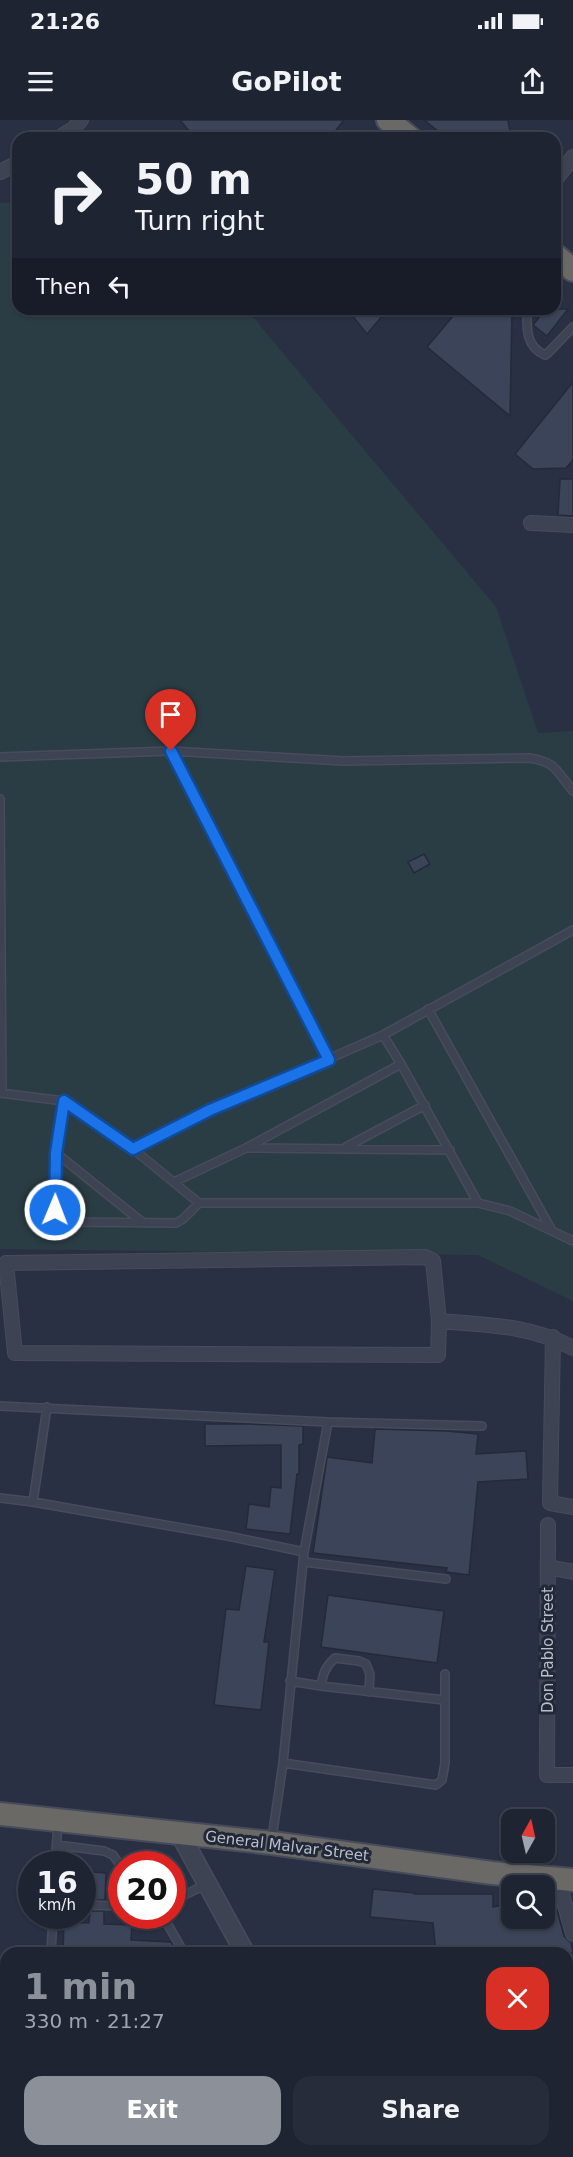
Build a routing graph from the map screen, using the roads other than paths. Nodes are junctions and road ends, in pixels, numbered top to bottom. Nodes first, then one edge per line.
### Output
1 (388, 120) edge
2 (403, 132) edge
3 (573, 157) edge
4 (561, 172) edge
5 (561, 260) edge
6 (573, 270) edge
7 (527, 315) edge
8 (573, 327) edge
9 (531, 523) dead end
10 (573, 525) edge
11 (171, 751) junction
12 (0, 756) edge
13 (573, 791) edge
14 (0, 799) edge
15 (573, 930) edge
16 (428, 1009) junction
17 (383, 1035) junction
18 (329, 1060) junction
19 (401, 1064) junction
20 (1, 1093) edge
21 (64, 1101) junction
22 (425, 1106) junction
23 (246, 1148) junction
24 (133, 1149) junction
25 (344, 1149) junction
26 (450, 1150) junction
27 (56, 1153) junction
28 (174, 1182) junction
29 (199, 1203) junction
30 (478, 1203) junction
31 (142, 1222) junction
32 (551, 1230) junction
33 (573, 1241) edge
34 (439, 1321) junction
35 (553, 1337) junction
36 (573, 1348) edge
37 (0, 1406) edge
38 (47, 1407) junction
39 (328, 1422) junction
40 (482, 1426) dead end
41 (0, 1498) edge
42 (33, 1502) junction
43 (573, 1507) edge
44 (548, 1525) dead end
45 (304, 1552) junction
46 (304, 1562) junction
47 (548, 1567) junction
48 (573, 1572) edge
49 (446, 1579) dead end
50 (445, 1674) dead end
51 (290, 1681) junction
52 (321, 1686) junction
53 (369, 1692) junction
54 (444, 1700) junction
55 (283, 1763) junction
56 (573, 1775) edge
57 (0, 1814) edge
58 (58, 1821) junction
59 (0, 1823) edge
60 (180, 1834) junction
61 (272, 1843) junction
62 (57, 1845) junction
63 (57, 1851) edge
64 (108, 1853) edge
65 (566, 1880) edge
66 (208, 1884) junction
67 (186, 1894) edge
68 (52, 1929) edge
69 (171, 1929) edge
70 (573, 1934) edge
71 (51, 1947) edge
72 (181, 1947) edge
73 (242, 1947) edge

1 - 2 highway
3 - 4 street
5 - 6 highway
7 - 8 lane
9 - 10 street
11 - 12 lane
11 - 13 lane
11 - 18 lane
14 - 20 lane
15 - 16 lane
16 - 17 lane
16 - 32 lane
17 - 18 lane
17 - 19 lane
18 - 24 lane
19 - 22 lane
19 - 23 lane
20 - 21 lane
21 - 24 lane
21 - 27 lane
22 - 25 lane
22 - 26 lane
23 - 25 lane
23 - 28 lane
24 - 28 lane
25 - 26 lane
26 - 30 lane
27 - 31 lane
27 - 31 lane
28 - 29 lane
29 - 30 lane
29 - 31 lane
30 - 32 lane
32 - 33 lane
34 - 34 street
34 - 35 street
35 - 36 street
35 - 43 street
37 - 38 lane
38 - 39 lane
38 - 42 lane
39 - 40 lane
39 - 45 lane
41 - 42 lane
42 - 45 lane
44 - 47 street, Don Pablo Street
45 - 46 lane
46 - 49 lane
46 - 51 lane
47 - 48 street
47 - 56 street, Don Pablo Street
50 - 54 lane
51 - 52 lane
51 - 55 lane
52 - 53 lane
52 - 53 lane
53 - 54 lane
54 - 55 lane
55 - 61 lane
57 - 58 highway, General Malvar Street
57 - 59 lane
58 - 60 highway, General Malvar Street
58 - 62 lane
60 - 61 highway, General Malvar Street
60 - 66 street
61 - 65 highway, General Malvar Street
62 - 63 lane
62 - 64 lane
65 - 70 street
66 - 67 lane
66 - 73 street
68 - 71 lane
69 - 72 lane

